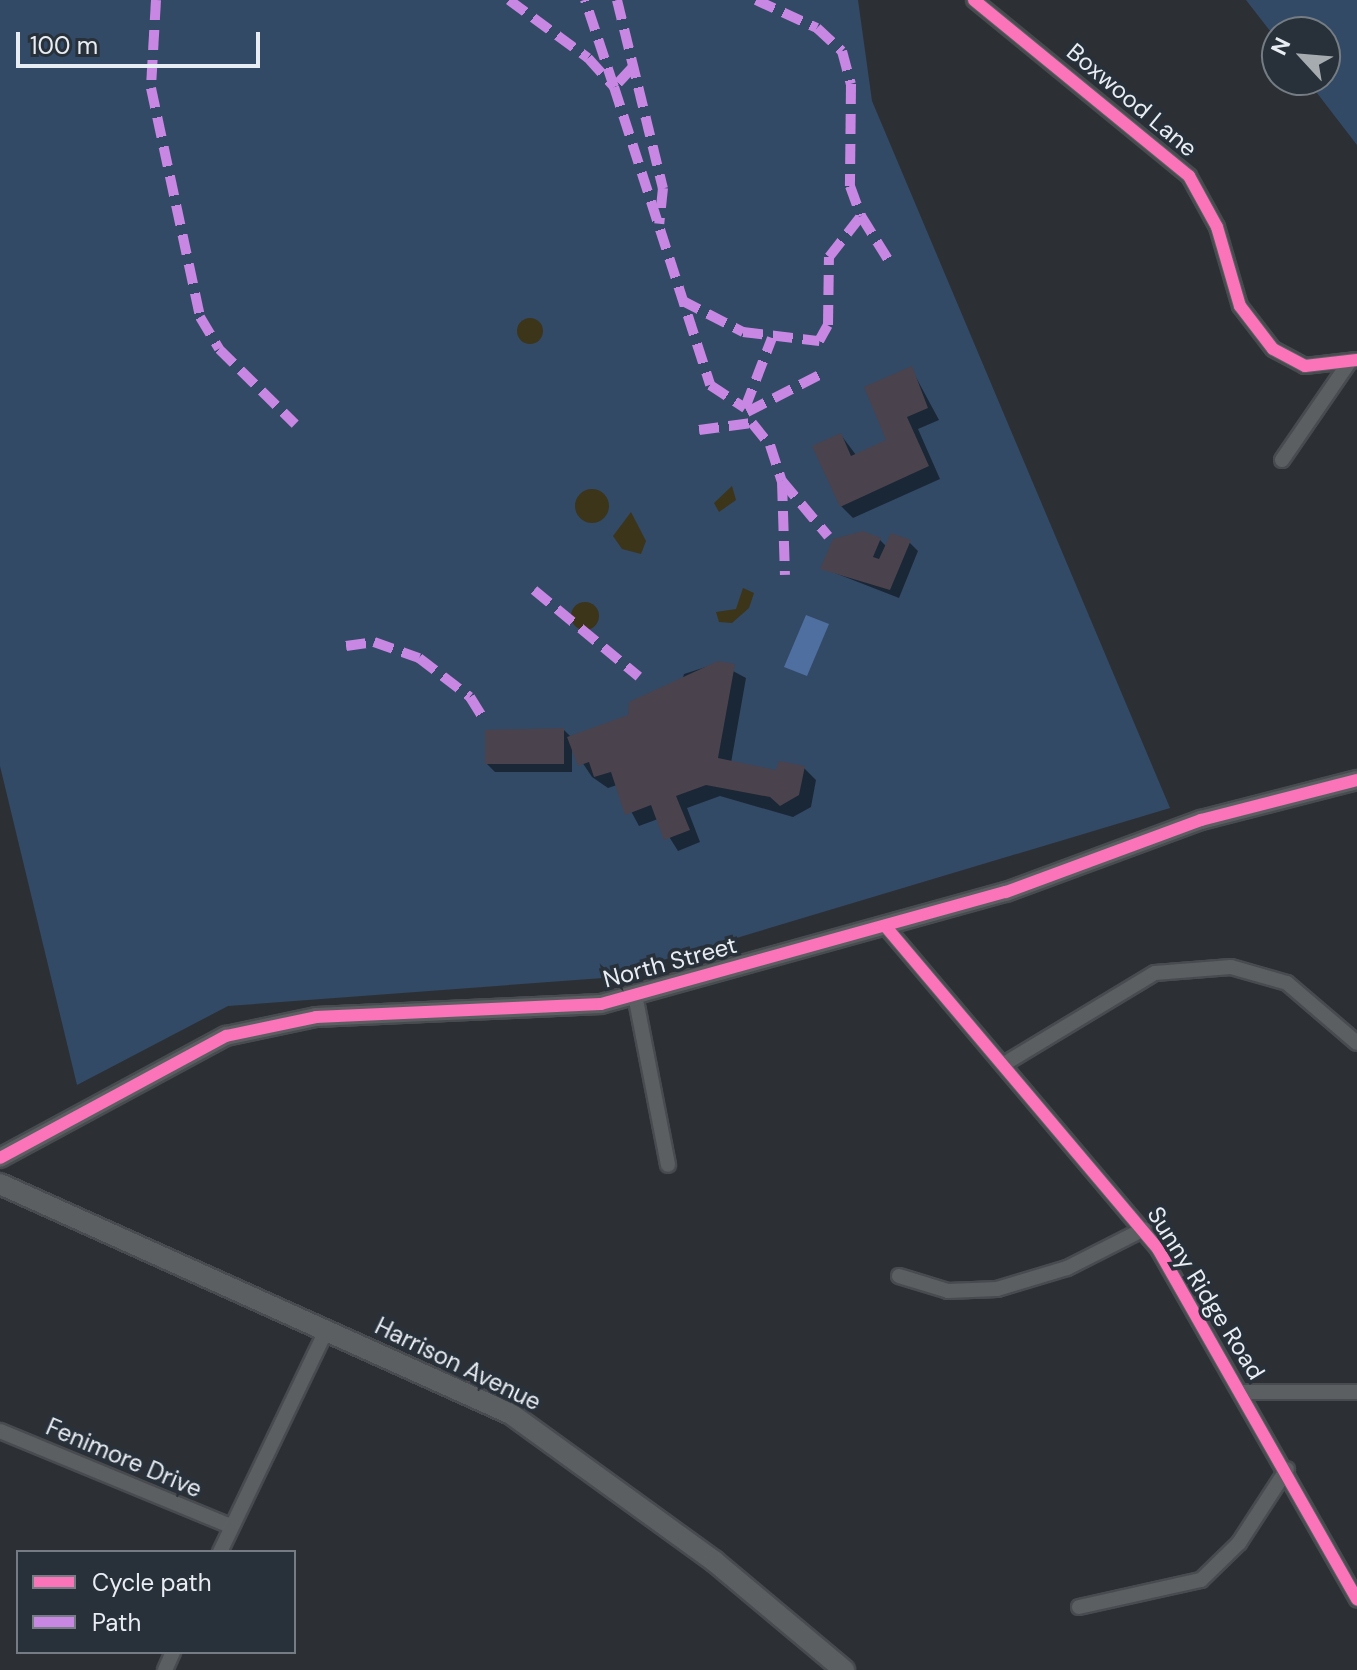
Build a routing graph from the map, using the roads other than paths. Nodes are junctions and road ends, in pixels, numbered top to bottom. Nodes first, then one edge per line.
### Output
1 (974, 0) edge
2 (1353, 360) edge
3 (1282, 460) dead end
4 (1357, 780) edge
5 (886, 927) junction
6 (635, 995) junction
7 (1357, 1043) edge
8 (1004, 1064) junction
9 (0, 1158) edge
10 (668, 1165) dead end
11 (0, 1184) edge
12 (1144, 1229) junction
13 (899, 1276) dead end
14 (327, 1329) junction
15 (1242, 1392) junction
16 (1357, 1392) edge
17 (0, 1431) edge
18 (1287, 1469) junction
19 (231, 1526) junction
20 (221, 1550) edge
21 (1357, 1599) edge
22 (1079, 1607) dead end
23 (844, 1670) edge

1 - 2 street, Boxwood Lane
2 - 3 street
4 - 5 street, North Street
5 - 6 street, North Street
5 - 8 street, Sunny Ridge Road
6 - 9 street, North Street
6 - 10 street
7 - 8 street
8 - 12 street, Sunny Ridge Road
11 - 14 main road, Harrison Avenue
12 - 13 street
12 - 15 street, Sunny Ridge Road
14 - 19 street
14 - 23 main road, Harrison Avenue
15 - 16 street
15 - 18 street, Sunny Ridge Road
17 - 19 street, Fenimore Drive
18 - 21 street, Sunny Ridge Road
18 - 22 street
19 - 20 street

